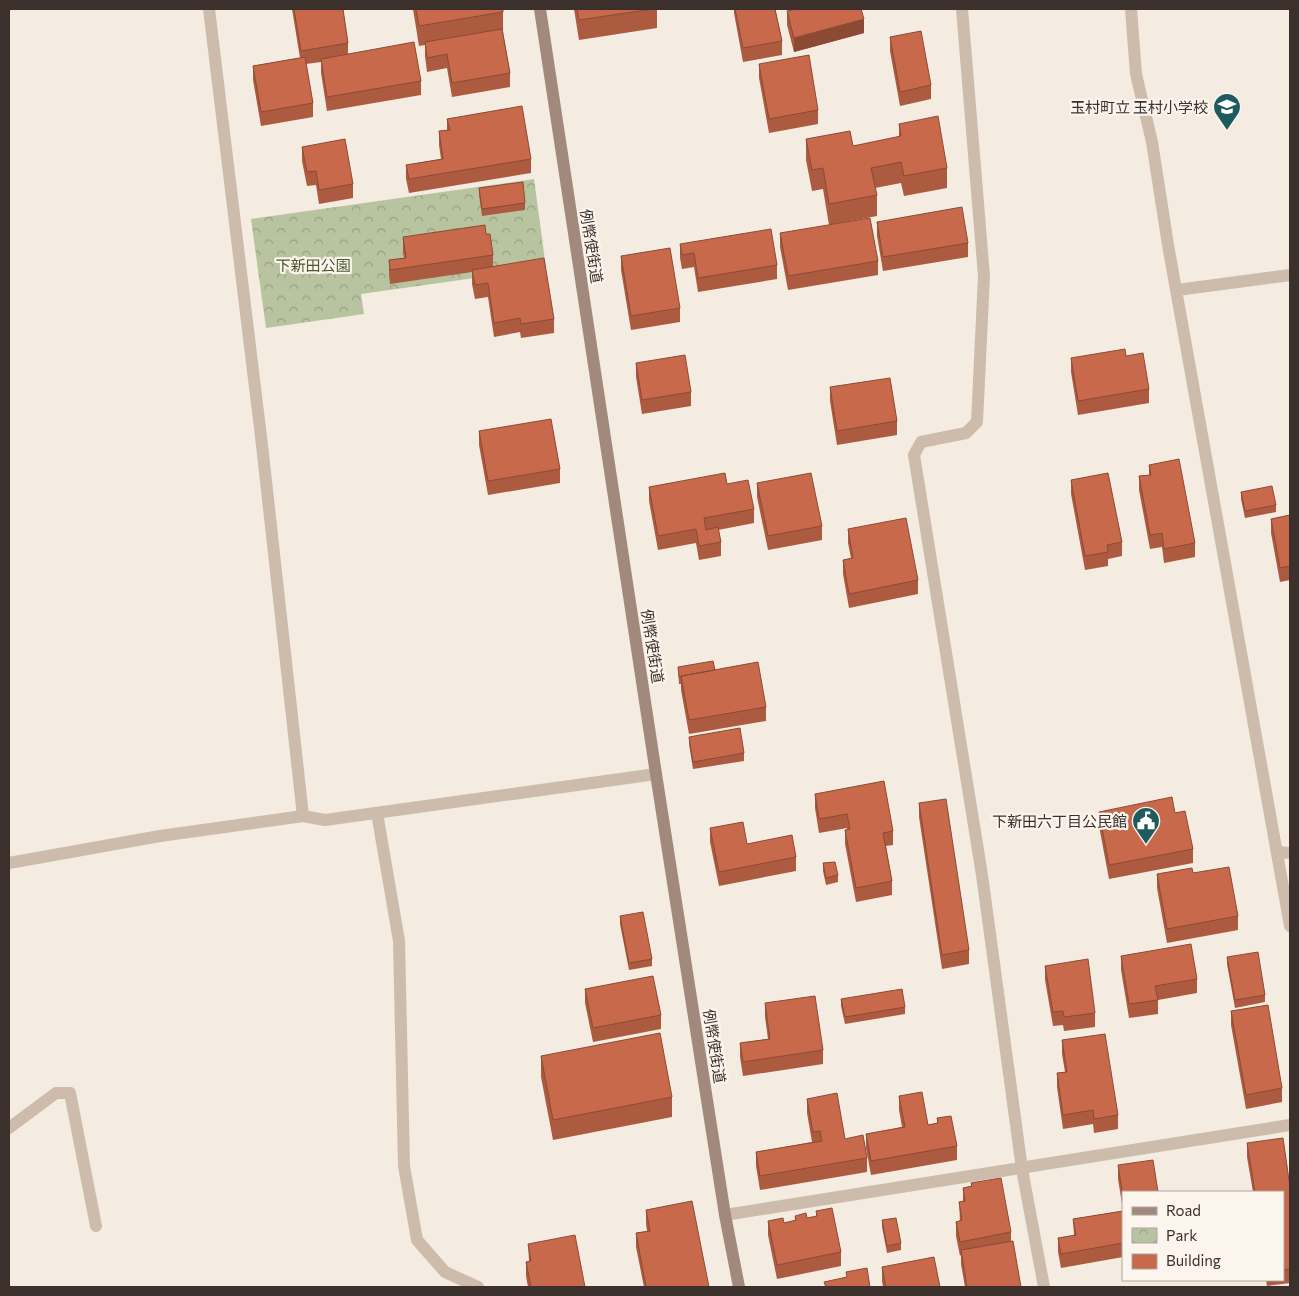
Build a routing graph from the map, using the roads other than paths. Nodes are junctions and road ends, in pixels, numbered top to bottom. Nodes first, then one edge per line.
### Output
1 (209, 9) edge
2 (540, 9) edge
3 (962, 9) edge
4 (1130, 9) edge
5 (1290, 275) edge
6 (1177, 290) junction
7 (656, 774) junction
8 (377, 813) junction
9 (303, 816) junction
10 (1277, 852) junction
11 (1290, 853) edge
12 (9, 864) edge
13 (1290, 926) edge
14 (1290, 1125) edge
15 (9, 1128) edge
16 (1022, 1169) junction
17 (725, 1215) junction
18 (96, 1226) dead end
19 (478, 1287) edge
20 (739, 1287) edge
21 (1044, 1287) edge

1 - 9 street
2 - 7 main road, 例幣使街道
3 - 16 street
4 - 6 street
5 - 6 street
6 - 10 street
7 - 8 street
7 - 17 main road, 例幣使街道
8 - 9 street
8 - 19 street
9 - 12 street
10 - 11 street
10 - 13 street
14 - 16 street
15 - 18 street
16 - 17 street
16 - 21 street
17 - 20 main road, 例幣使街道

